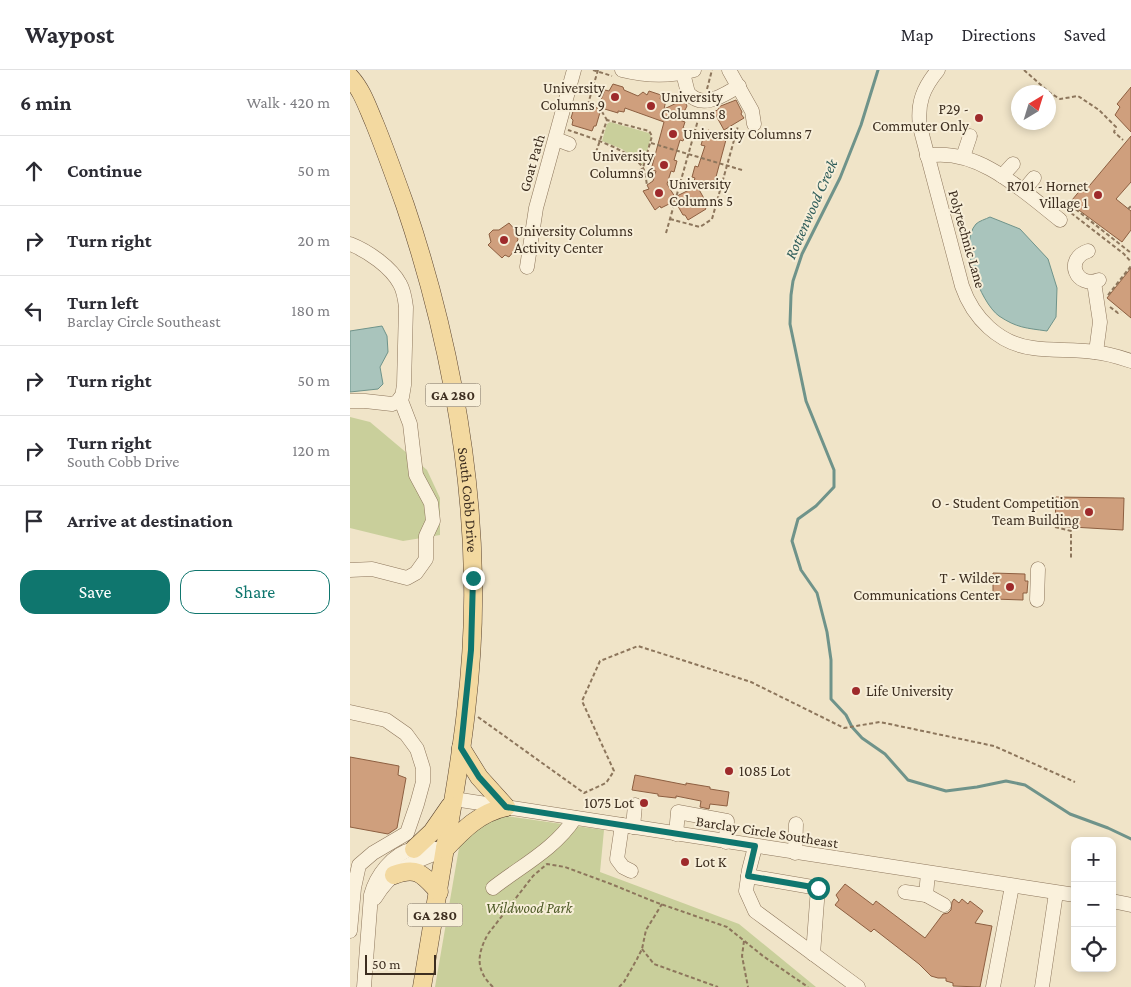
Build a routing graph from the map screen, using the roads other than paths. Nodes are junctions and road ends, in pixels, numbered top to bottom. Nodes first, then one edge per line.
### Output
1 (574, 70) edge
2 (730, 70) edge
3 (938, 70) edge
4 (688, 71) edge
5 (619, 74) edge
6 (355, 77) edge
7 (739, 86) junction
8 (754, 124) dead end
9 (970, 136) dead end
10 (927, 156) junction
11 (963, 157) junction
12 (1013, 164) dead end
13 (1002, 176) junction
14 (1034, 178) dead end
15 (1024, 190) junction
16 (1062, 216) road end
17 (350, 244) edge
18 (1088, 251) dead end
19 (527, 267) dead end
20 (1096, 352) junction
21 (1131, 361) edge
22 (400, 398) junction
23 (350, 401) edge
24 (1038, 569) dead end
25 (350, 570) edge
26 (1036, 600) dead end
27 (350, 712) edge
28 (461, 748) junction
29 (454, 799) junction
30 (635, 805) dead end
31 (506, 807) junction
32 (574, 818) junction
33 (796, 824) dead end
34 (627, 826) junction
35 (676, 834) junction
36 (726, 842) junction
37 (755, 846) junction
38 (414, 849) junction
39 (445, 850) junction
40 (795, 853) junction
41 (631, 871) dead end
42 (744, 871) junction
43 (928, 873) junction
44 (394, 876) junction
45 (1012, 886) junction
46 (493, 888) dead end
47 (439, 892) junction
48 (905, 892) dead end
49 (1056, 893) junction
50 (926, 895) junction
51 (1071, 895) edge
52 (1116, 902) edge
53 (371, 905) junction
54 (944, 905) dead end
55 (1131, 905) edge
56 (350, 931) edge
57 (813, 954) junction
58 (364, 987) edge
59 (422, 987) edge
60 (858, 987) edge
61 (993, 987) edge
62 (1042, 987) edge

1 - 19 street, Goat Path
2 - 7 street
3 - 10 street, Polytechnic Lane
4 - 5 street
4 - 7 street
6 - 28 main road, South Cobb Drive / GA 280
7 - 8 street
9 - 11 street
10 - 11 street
10 - 20 street, Polytechnic Lane
11 - 13 street
12 - 13 street
13 - 15 street
14 - 15 street
15 - 16 street
17 - 22 street
18 - 20 street
20 - 21 street, Polytechnic Lane
22 - 23 street
22 - 25 street
24 - 26 street
27 - 56 street
28 - 29 main road, South Cobb Drive / GA 280
28 - 31 main road
29 - 31 street, Barclay Circle Southeast
29 - 38 main road
29 - 39 main road, South Cobb Drive / GA 280
30 - 34 street
31 - 32 street, Barclay Circle Southeast
31 - 39 main road
32 - 34 street, Barclay Circle Southeast
32 - 46 street
33 - 40 street
34 - 35 street, Barclay Circle Southeast
34 - 41 street
35 - 36 street, Barclay Circle Southeast
35 - 36 street
36 - 37 street, Barclay Circle Southeast
37 - 40 street, Barclay Circle Southeast
37 - 42 street
38 - 39 street
38 - 53 street
39 - 44 street
39 - 47 main road, South Cobb Drive / GA 280
40 - 43 street, Barclay Circle Southeast
42 - 57 street
42 - 57 street
43 - 45 street, Barclay Circle Southeast
43 - 50 street
44 - 47 main road
44 - 53 street
45 - 49 street, Barclay Circle Southeast
45 - 61 street
47 - 59 main road, South Cobb Drive / GA 280
48 - 50 street
49 - 51 street, Barclay Circle Southeast
49 - 62 street
50 - 54 street
52 - 55 street
53 - 58 street
57 - 60 street

